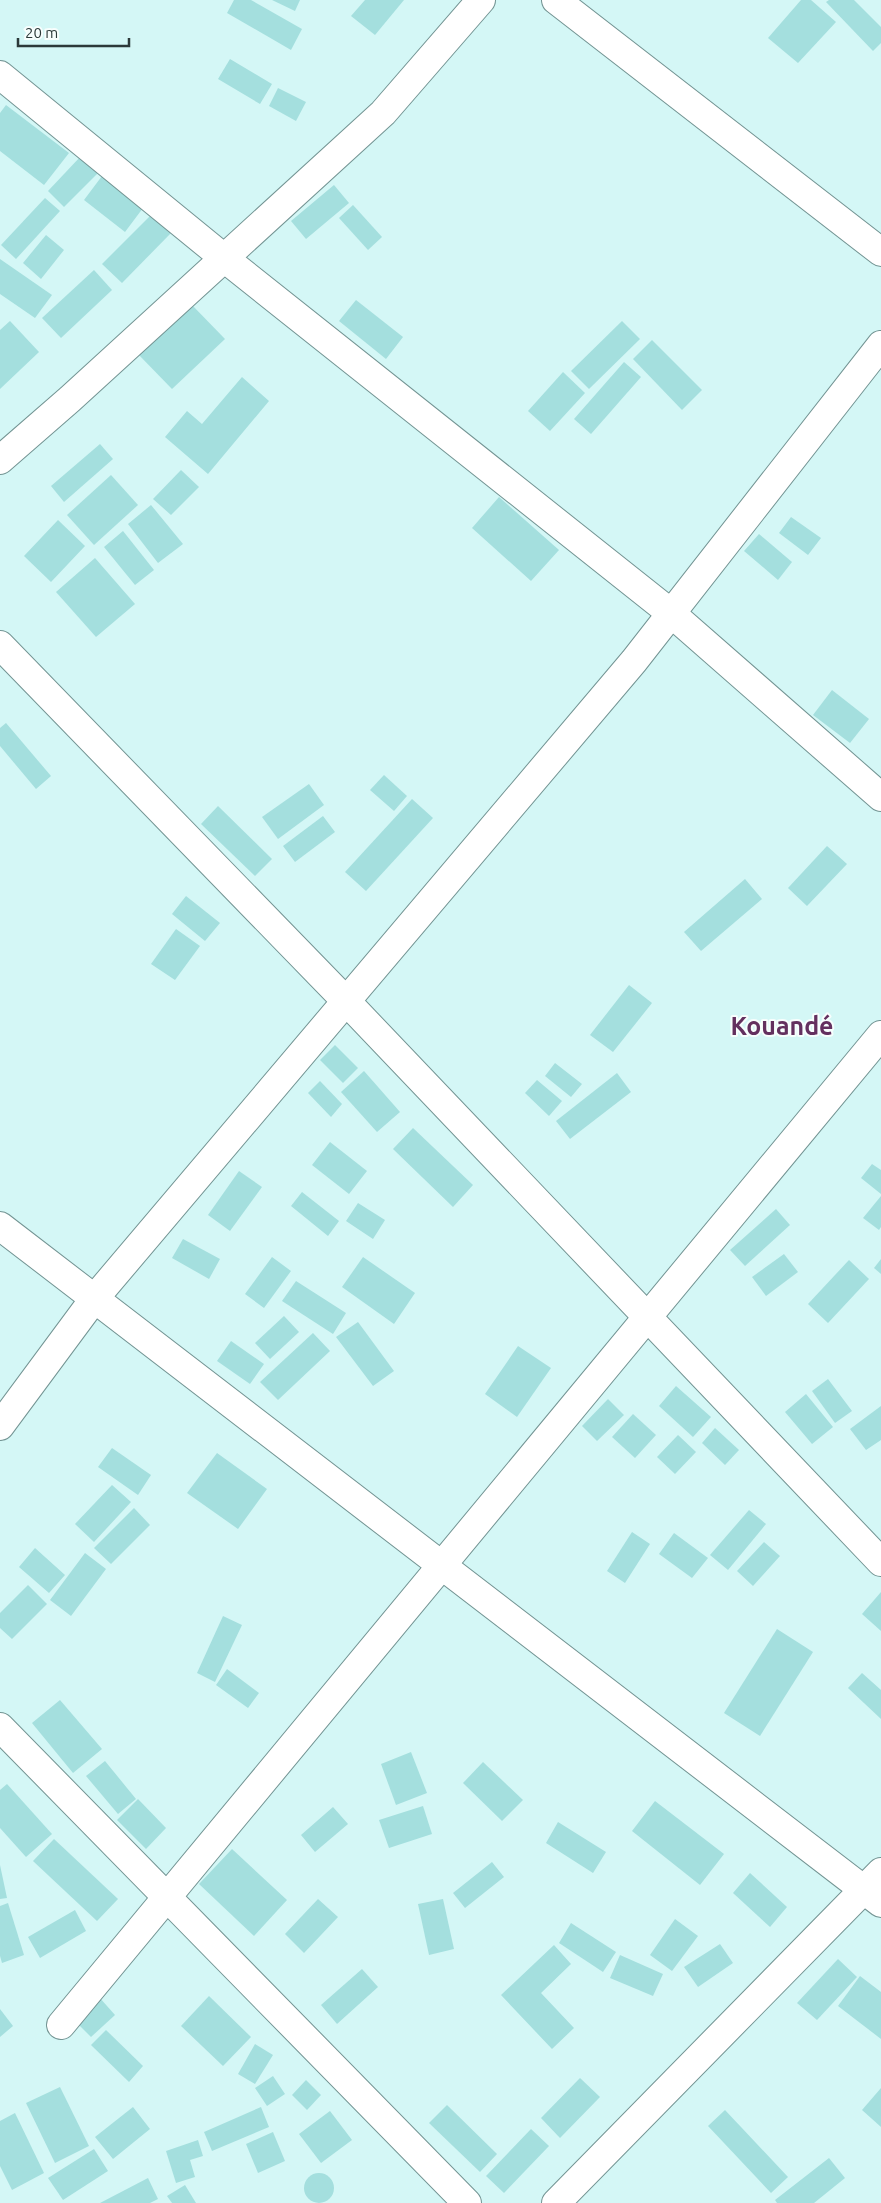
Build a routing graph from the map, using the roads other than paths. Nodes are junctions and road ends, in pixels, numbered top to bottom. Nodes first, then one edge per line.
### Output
1 (481, 0) edge
2 (556, 0) edge
3 (0, 75) edge
4 (881, 252) edge
5 (224, 258) junction
6 (881, 344) edge
7 (0, 460) edge
8 (672, 614) junction
9 (0, 646) edge
10 (881, 797) edge
11 (346, 1001) junction
12 (881, 1035) edge
13 (0, 1226) edge
14 (94, 1299) junction
15 (648, 1317) junction
16 (0, 1426) edge
17 (881, 1562) edge
18 (442, 1566) junction
19 (0, 1727) edge
20 (876, 1889) edge
21 (167, 1897) junction
22 (61, 2025) dead end
23 (467, 2203) edge
24 (556, 2203) edge

1 - 5 street
2 - 4 street
3 - 5 street
5 - 7 street
5 - 8 street
6 - 8 street
8 - 10 street
8 - 11 street
9 - 11 street
11 - 14 street
11 - 15 street
12 - 15 street
13 - 14 street
14 - 16 street
14 - 18 street
15 - 17 street
15 - 18 street
18 - 20 street
18 - 21 street
19 - 21 street
20 - 24 street
21 - 22 street
21 - 23 street

